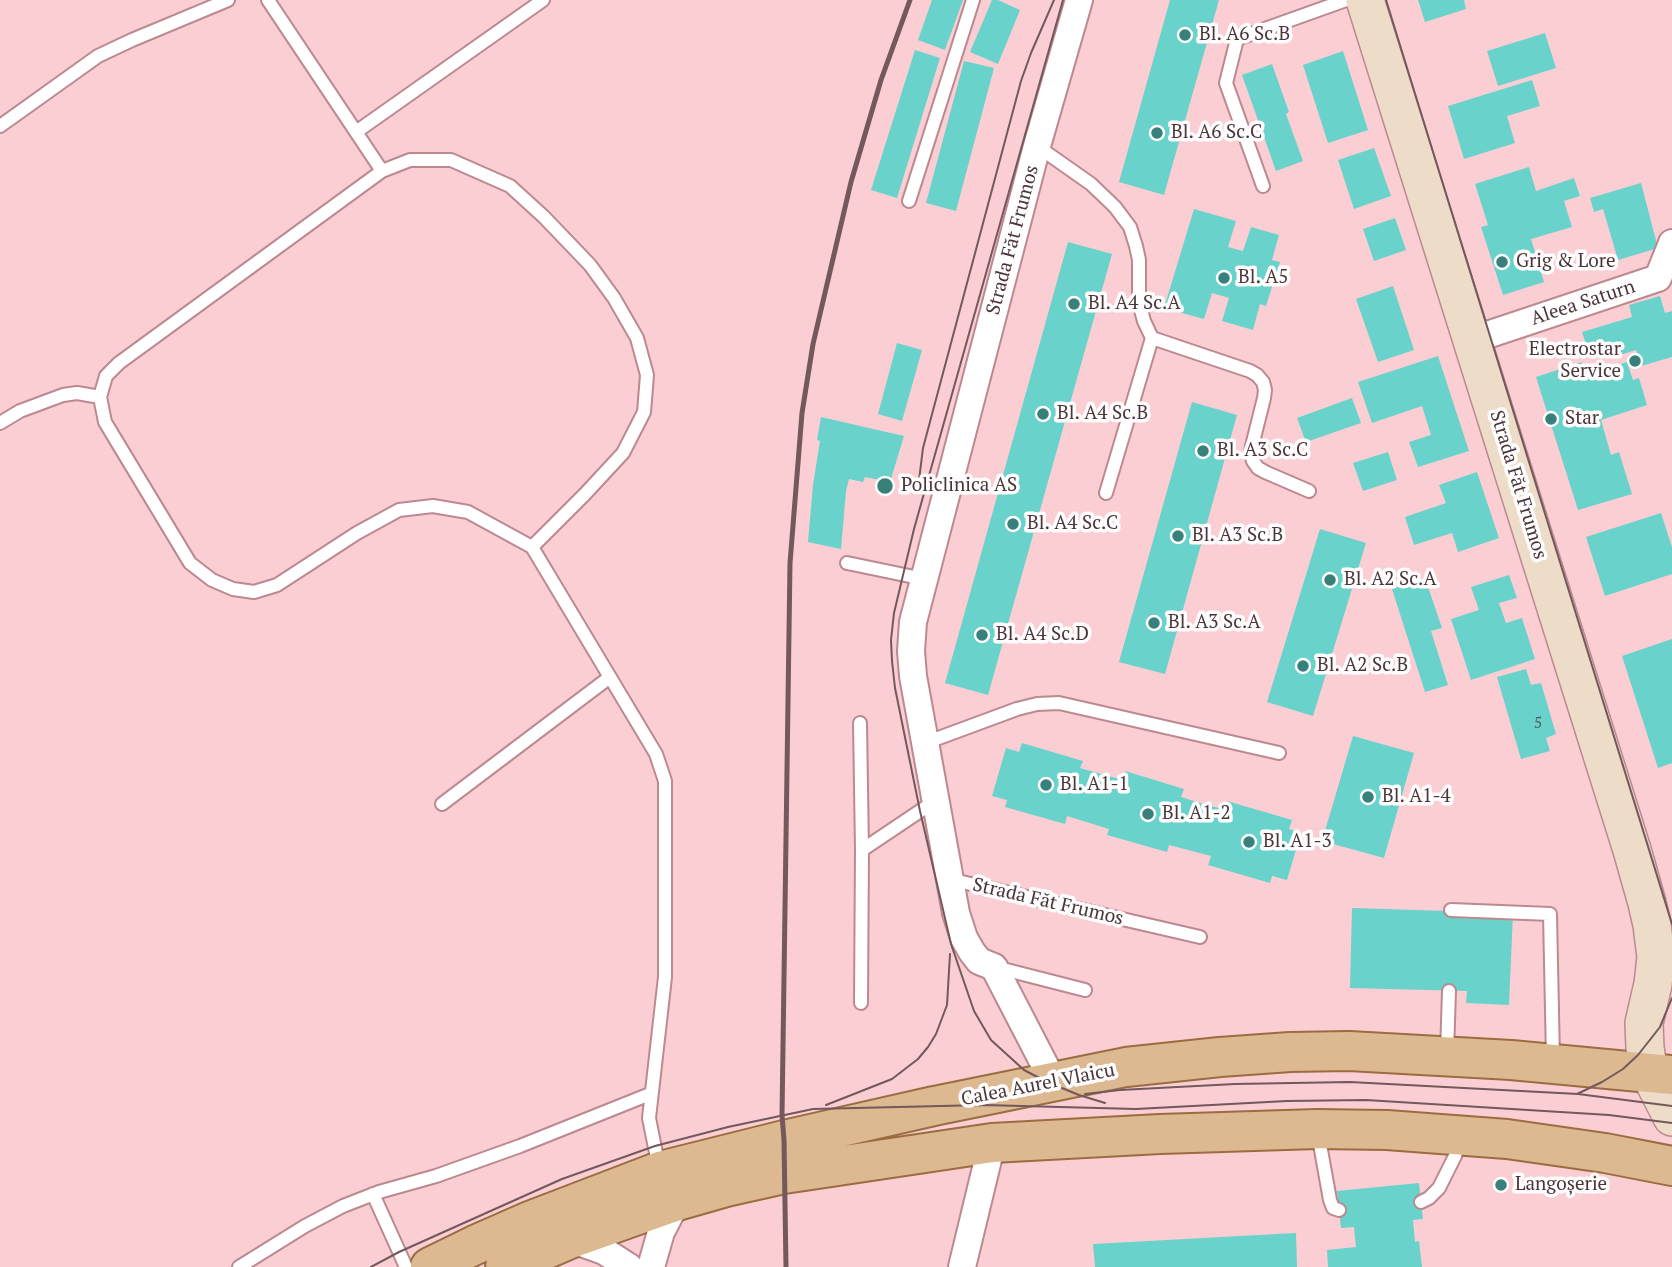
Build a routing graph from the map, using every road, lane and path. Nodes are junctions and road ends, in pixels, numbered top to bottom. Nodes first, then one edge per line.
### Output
1 (228, 0) edge
2 (268, 0) edge
3 (542, 0) edge
4 (973, 0) edge
5 (1079, 0) edge
6 (1346, 0) edge
7 (1365, 0) edge
8 (0, 126) edge
9 (356, 132) junction
10 (1037, 146) junction
11 (382, 171) junction
12 (1263, 186) dead end
13 (908, 201) dead end
14 (1672, 243) edge
15 (1665, 283) edge
16 (1153, 338) junction
17 (1472, 340) junction
18 (100, 397) junction
19 (0, 423) edge
20 (1309, 491) dead end
21 (1106, 493) dead end
22 (532, 547) junction
23 (847, 563) dead end
24 (924, 579) junction
25 (610, 677) junction
26 (860, 723) dead end
27 (925, 743) junction
28 (1279, 753) dead end
29 (935, 801) junction
30 (442, 804) dead end
31 (862, 850) junction
32 (1632, 850) junction
33 (949, 879) junction
34 (1672, 907) edge
35 (1451, 910) dead end
36 (1200, 937) dead end
37 (994, 967) junction
38 (1085, 990) dead end
39 (1449, 991) dead end
40 (861, 1003) dead end
41 (1447, 1056) junction
42 (1553, 1063) junction
43 (1661, 1073) edge
44 (1053, 1081) junction
45 (650, 1094) junction
46 (1672, 1117) edge
47 (1317, 1129) junction
48 (1461, 1135) junction
49 (992, 1143) junction
50 (1672, 1166) edge
51 (669, 1186) junction
52 (373, 1194) junction
53 (1421, 1202) dead end
54 (1339, 1210) dead end
55 (570, 1239) junction
56 (239, 1267) edge
57 (406, 1267) edge
58 (430, 1267) edge
59 (505, 1267) edge
60 (629, 1267) edge
61 (650, 1267) edge
62 (962, 1267) edge

1 - 8 lane
2 - 9 lane
3 - 9 lane
4 - 13 lane
5 - 10 street
6 - 12 lane
7 - 17 main road, Strada Făt Frumos
9 - 11 lane
10 - 16 lane, Strada Făt Frumos
10 - 24 street, Strada Făt Frumos
11 - 18 lane
11 - 22 lane
14 - 15 street, Aleea Saturn
15 - 17 street, Aleea Saturn
16 - 20 lane
16 - 21 lane
17 - 32 main road, Strada Făt Frumos
18 - 19 lane
18 - 22 lane
22 - 25 lane
23 - 24 lane
24 - 27 street, Strada Făt Frumos
25 - 30 lane
25 - 45 lane
26 - 31 lane
27 - 28 lane
27 - 29 street, Strada Făt Frumos
29 - 31 lane
29 - 33 street, Strada Făt Frumos
31 - 40 lane
32 - 34 main road, Strada Făt Frumos
32 - 43 main road, Strada Făt Frumos
33 - 36 lane, Strada Făt Frumos
33 - 37 street
35 - 42 lane
37 - 38 lane
37 - 44 street
39 - 41 lane
41 - 42 main road, Calea Aurel Vlaicu
41 - 44 main road, Calea Aurel Vlaicu
42 - 43 main road, Calea Aurel Vlaicu
43 - 46 main road, Strada Făt Frumos
44 - 51 main road, Calea Aurel Vlaicu
45 - 51 lane
45 - 52 lane
47 - 48 main road, Calea Aurel Vlaicu
47 - 49 main road, Calea Aurel Vlaicu
47 - 54 lane
48 - 50 main road, Calea Aurel Vlaicu
48 - 53 lane
49 - 51 main road, Calea Aurel Vlaicu
49 - 62 street
51 - 55 main road, Calea Aurel Vlaicu
51 - 58 main road, Calea Aurel Vlaicu
51 - 61 street
52 - 56 lane
52 - 57 lane
55 - 59 main road, Calea Aurel Vlaicu
55 - 60 street

